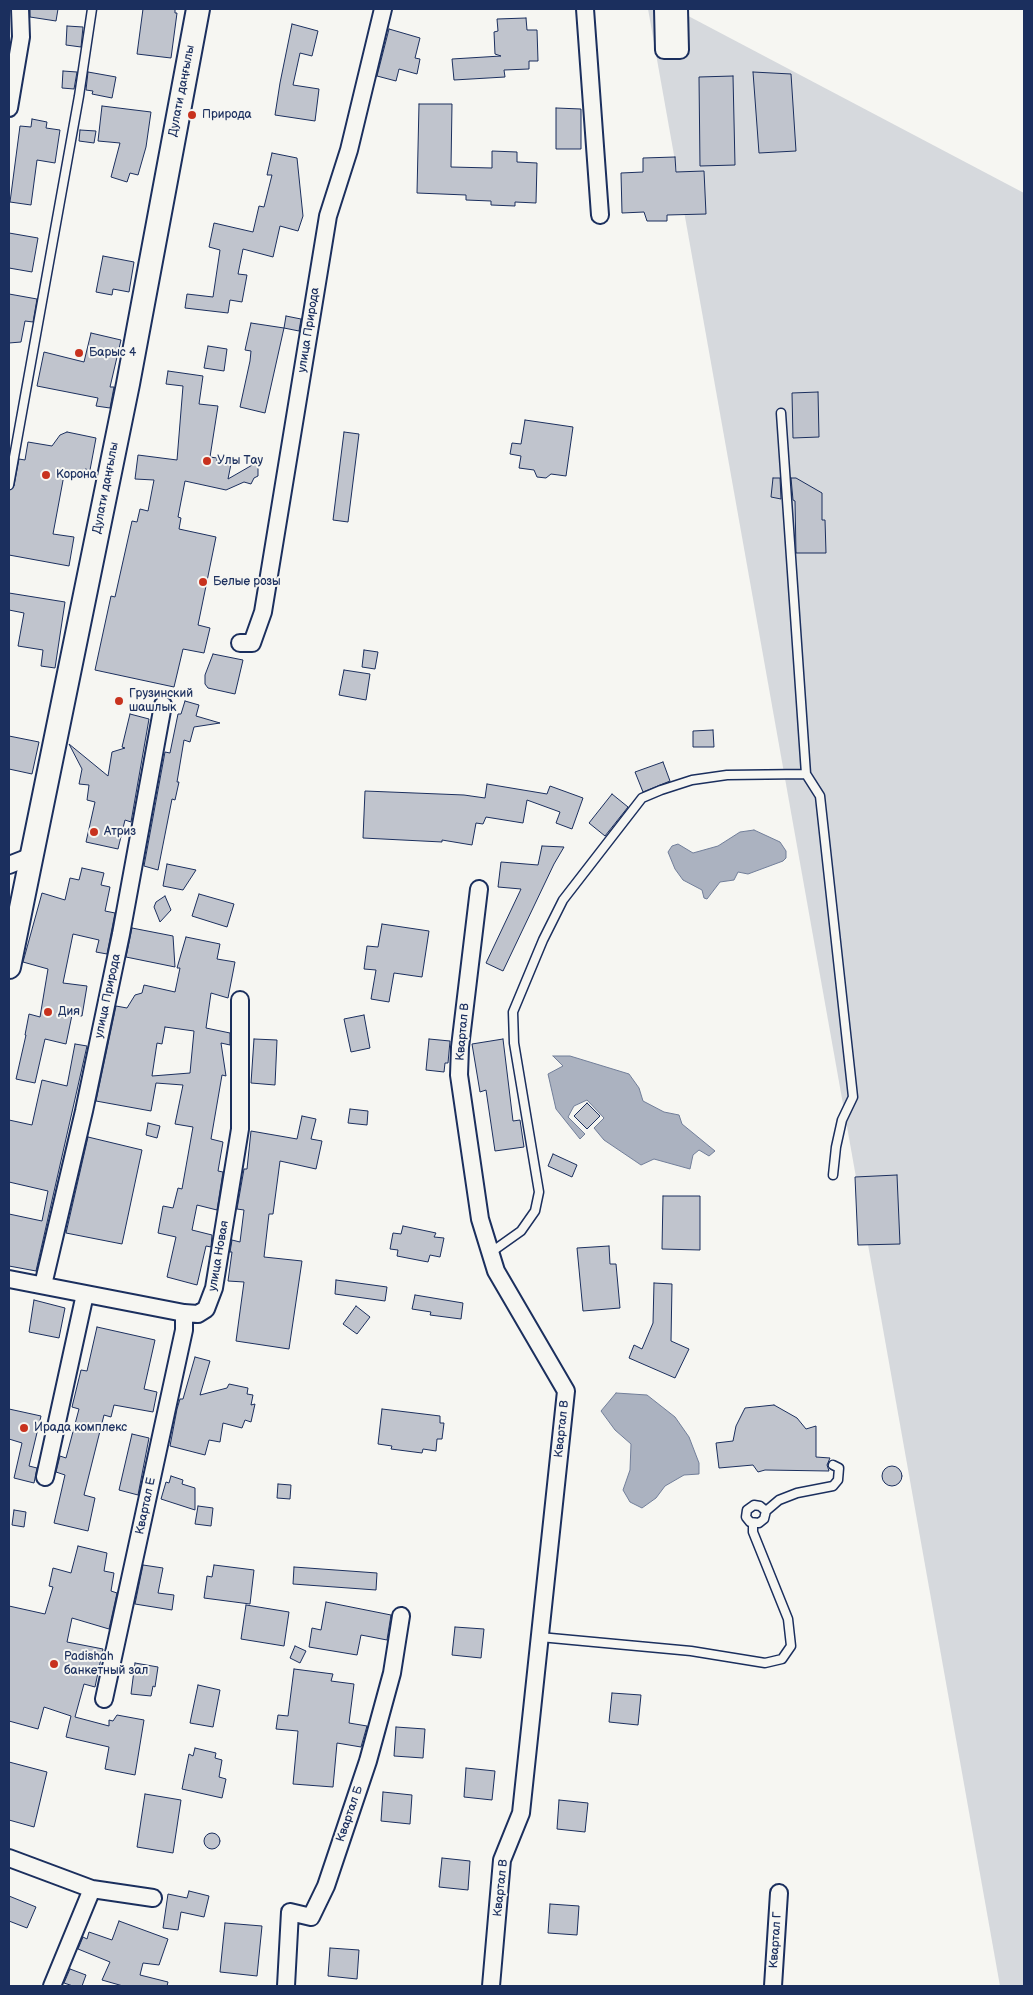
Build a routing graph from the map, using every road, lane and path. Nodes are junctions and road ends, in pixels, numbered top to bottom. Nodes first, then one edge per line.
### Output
1 (20, 9) edge
2 (92, 9) edge
3 (198, 9) edge
4 (383, 9) edge
5 (585, 9) edge
6 (663, 9) edge
7 (679, 9) edge
8 (9, 108) edge
9 (600, 214) dead end
10 (781, 413) dead end
11 (9, 485) edge
12 (240, 643) dead end
13 (163, 705) dead end
14 (806, 774) junction
15 (32, 856) junction
16 (9, 866) edge
17 (479, 889) dead end
18 (9, 967) edge
19 (240, 1000) dead end
20 (833, 1175) dead end
21 (490, 1252) junction
22 (9, 1279) edge
23 (43, 1285) junction
24 (85, 1294) junction
25 (184, 1313) junction
26 (833, 1465) dead end
27 (44, 1477) dead end
28 (766, 1511) junction
29 (752, 1523) junction
30 (401, 1616) dead end
31 (540, 1637) junction
32 (104, 1699) dead end
33 (9, 1858) edge
34 (92, 1889) junction
35 (779, 1893) dead end
36 (153, 1898) dead end
37 (52, 1986) edge
38 (286, 1986) edge
39 (491, 1986) edge
40 (773, 1986) edge

1 - 8 street
2 - 11 lane
3 - 15 main road, Дулати даңғылы
4 - 12 street, улица Природа
5 - 9 street
6 - 7 street
10 - 14 lane
13 - 23 street, улица Природа
14 - 20 lane
14 - 21 lane
15 - 16 street
15 - 18 main road, Дулати даңғылы
17 - 21 street, Квартал В
19 - 25 street, улица Новая
21 - 31 street, Квартал В
22 - 23 street, улица Новая
23 - 24 street, улица Новая
24 - 25 street, улица Новая
24 - 27 street
25 - 32 street, Квартал Е
26 - 28 lane
28 - 29 lane
28 - 29 lane
29 - 31 lane
30 - 38 street, Квартал Б
31 - 39 street, Квартал В
33 - 34 street
34 - 36 street
34 - 37 street
35 - 40 street, Квартал Г

